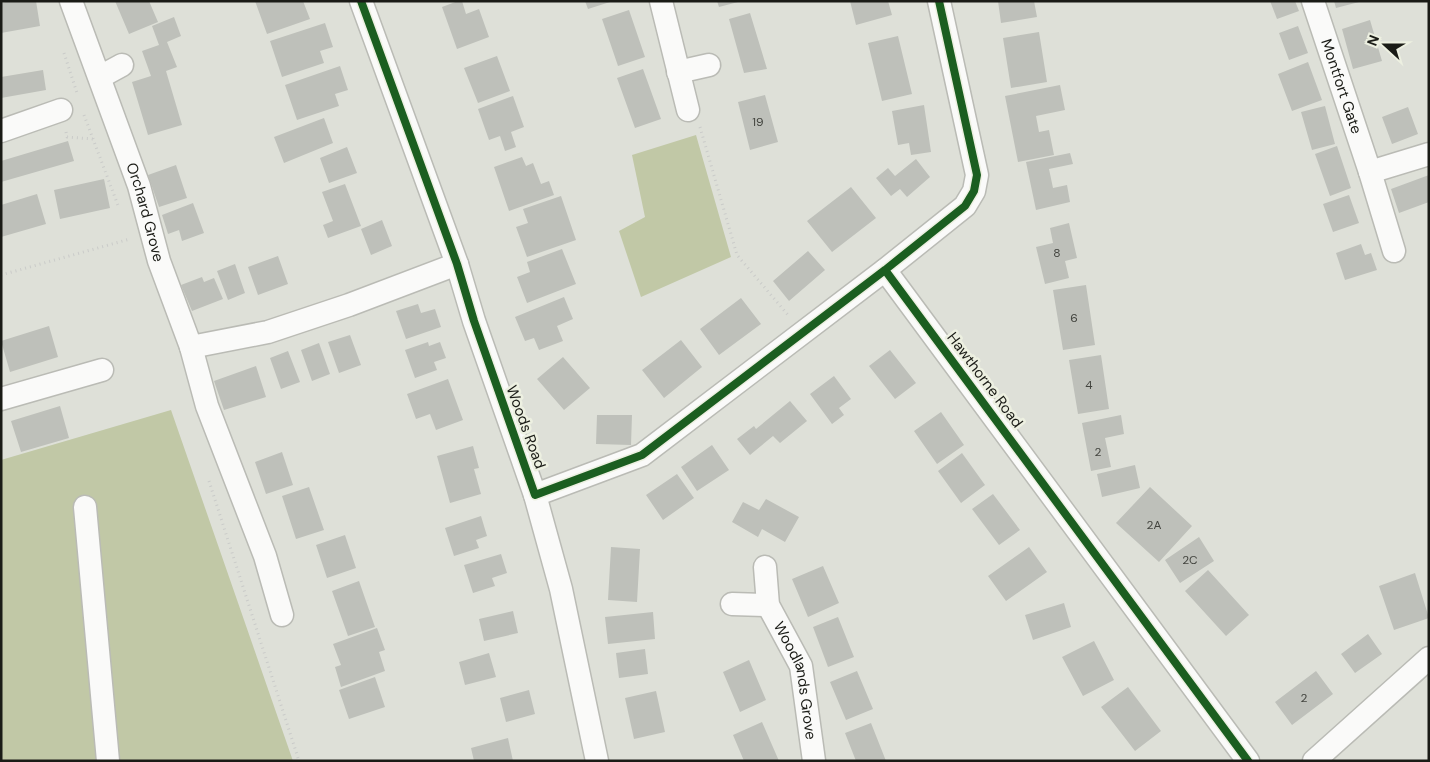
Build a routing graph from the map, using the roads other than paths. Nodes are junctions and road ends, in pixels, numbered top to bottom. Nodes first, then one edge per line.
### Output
1 (71, 1) edge
2 (361, 1) edge
3 (661, 1) edge
4 (939, 1) edge
5 (1313, 1) edge
6 (122, 65) dead end
7 (709, 65) dead end
8 (678, 72) junction
9 (100, 77) junction
10 (61, 110) dead end
11 (688, 110) road end
12 (1, 130) edge
13 (1429, 154) edge
14 (1370, 172) junction
15 (1394, 251) dead end
16 (457, 264) junction
17 (885, 270) junction
18 (190, 347) junction
19 (102, 370) dead end
20 (1, 399) edge
21 (535, 495) junction
22 (85, 507) dead end
23 (765, 567) dead end
24 (732, 604) dead end
25 (768, 605) junction
26 (282, 615) dead end
27 (1429, 658) edge
28 (1315, 760) edge
29 (108, 761) edge
30 (597, 761) edge
31 (814, 761) edge
32 (1248, 761) edge

1 - 9 street, Orchard Grove
2 - 16 street, Woods Road
3 - 8 street
4 - 17 street
5 - 14 street, Montfort Gate
6 - 9 street
7 - 8 street
8 - 11 street
9 - 18 street, Orchard Grove
10 - 12 street
13 - 14 street
14 - 15 street, Montfort Gate
16 - 18 street
16 - 21 street, Woods Road
17 - 21 street
17 - 32 street, Hawthorne Road
18 - 26 street, Orchard Grove
19 - 20 street
21 - 30 street, Woods Road
22 - 29 street
23 - 25 street, Woodlands Grove
24 - 25 street, Woodlands Grove
25 - 31 street, Woodlands Grove
27 - 28 street

